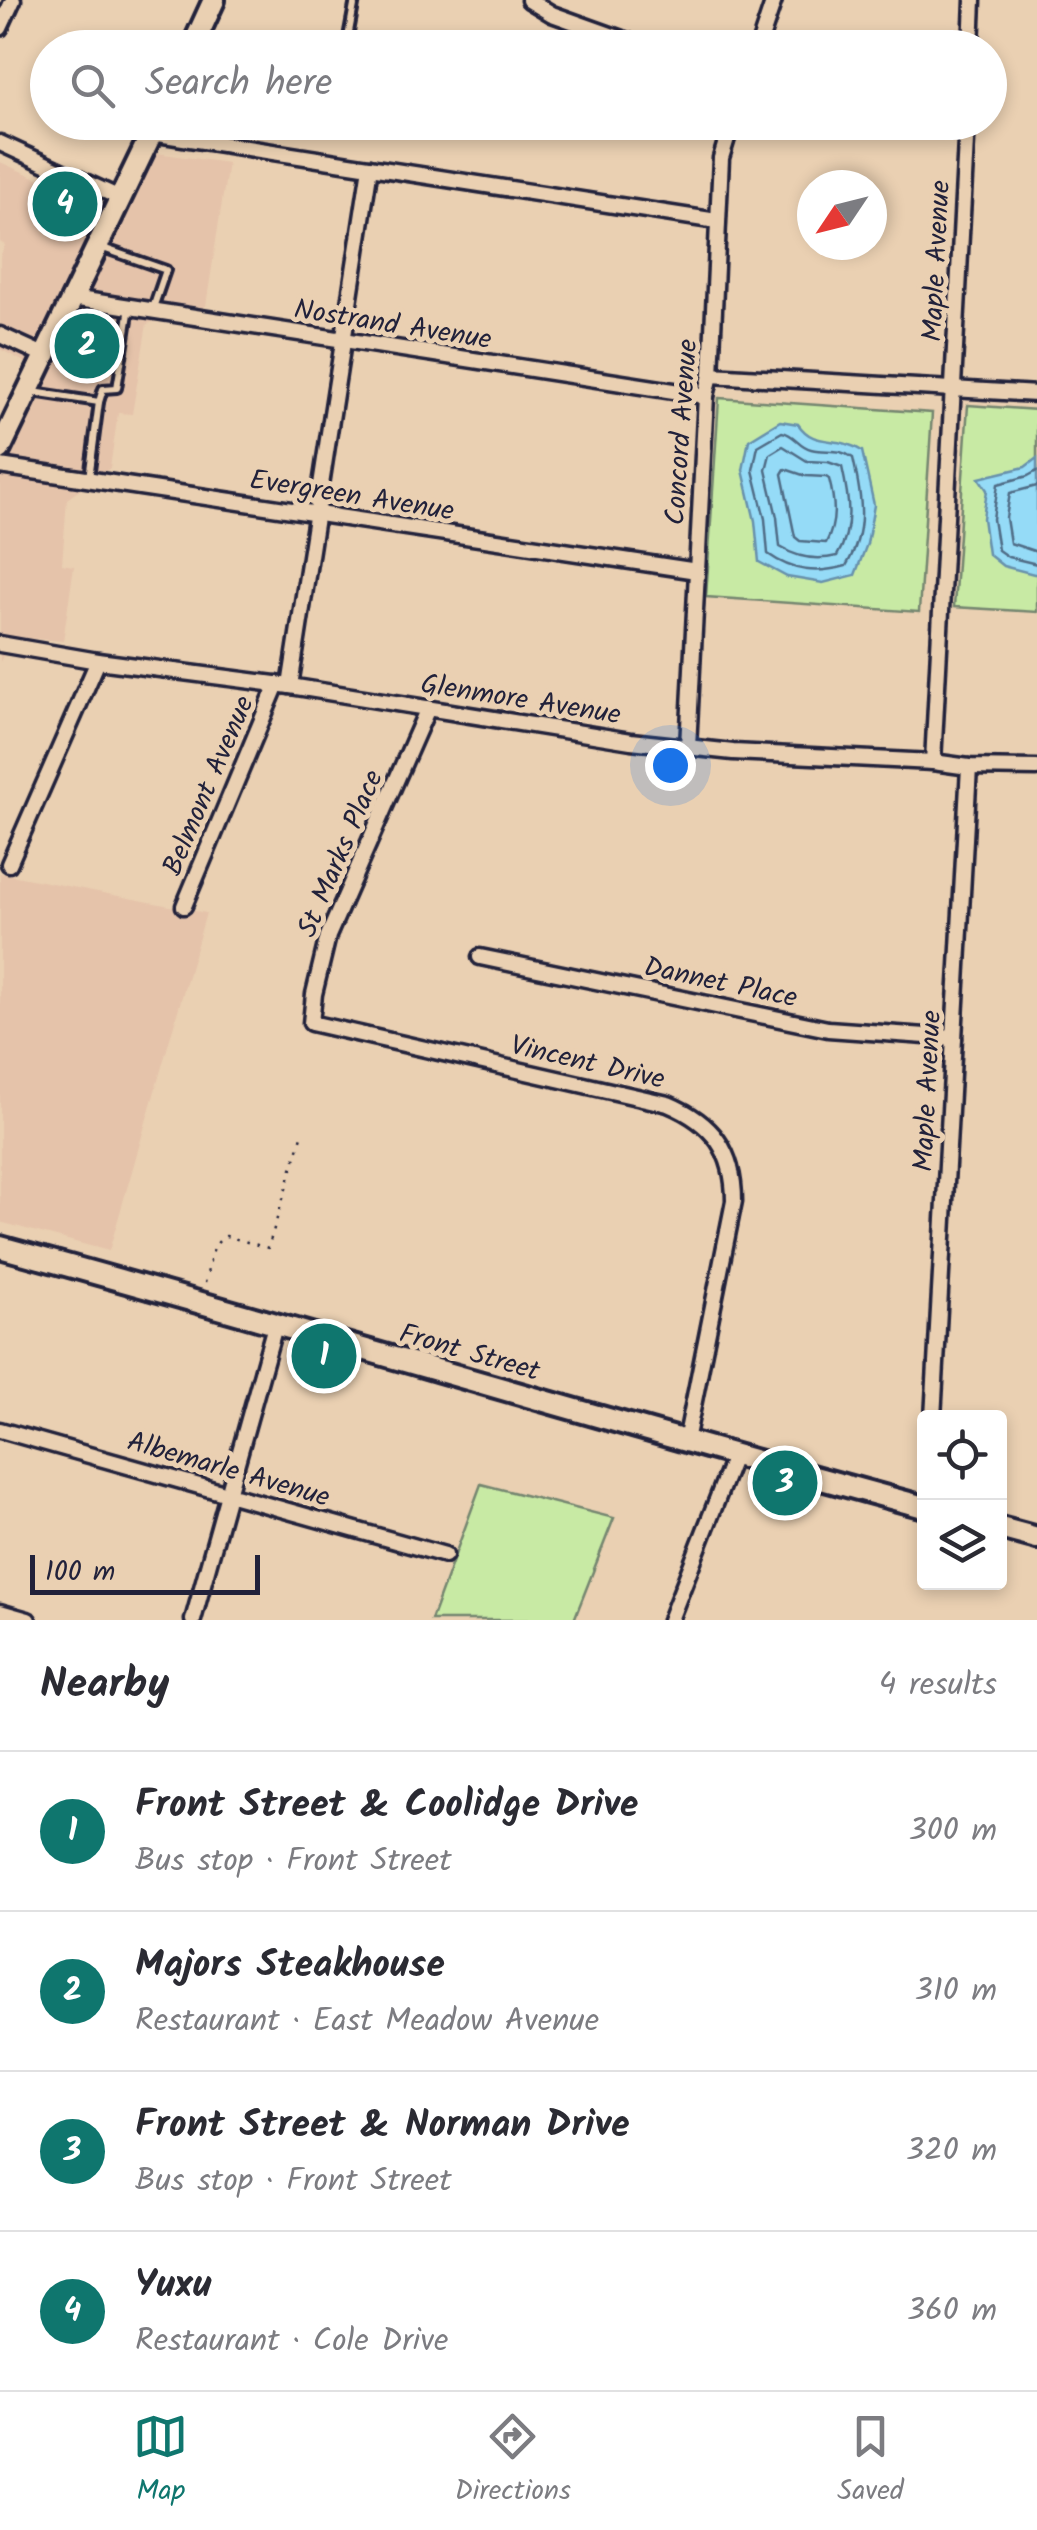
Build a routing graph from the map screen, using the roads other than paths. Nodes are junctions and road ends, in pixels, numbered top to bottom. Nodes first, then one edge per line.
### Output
1 (13, 0) edge
2 (214, 0) edge
3 (354, 0) edge
4 (529, 0) edge
5 (774, 0) edge
6 (973, 0) edge
7 (0, 28) edge
8 (200, 30) edge
9 (349, 30) edge
10 (597, 30) edge
11 (764, 30) edge
12 (972, 30) edge
13 (148, 140) edge
14 (190, 140) edge
15 (726, 140) edge
16 (966, 140) edge
17 (0, 144) edge
18 (370, 167) junction
19 (120, 198) junction
20 (716, 220) junction
21 (97, 246) junction
22 (72, 298) junction
23 (130, 307) junction
24 (152, 311) junction
25 (0, 335) edge
26 (343, 340) junction
27 (44, 355) junction
28 (710, 375) junction
29 (953, 390) junction
30 (27, 391) junction
31 (1037, 394) edge
32 (706, 396) junction
33 (99, 402) junction
34 (0, 448) edge
35 (0, 466) edge
36 (89, 480) junction
37 (317, 514) junction
38 (697, 571) junction
39 (0, 644) edge
40 (98, 662) junction
41 (284, 685) junction
42 (428, 708) junction
43 (688, 747) junction
44 (933, 762) junction
45 (969, 767) junction
46 (1037, 768) edge
47 (9, 864) dead end
48 (184, 906) dead end
49 (480, 957) dead end
50 (311, 1022) joint
51 (954, 1038) junction
52 (0, 1247) edge
53 (276, 1322) junction
54 (933, 1410) edge
55 (0, 1430) edge
56 (686, 1441) junction
57 (734, 1456) junction
58 (228, 1494) junction
59 (917, 1505) edge
60 (1007, 1530) edge
61 (1037, 1538) edge
62 (445, 1554) dead end
63 (0, 1612) edge
64 (28, 1620) edge
65 (193, 1620) edge
66 (670, 1620) edge

1 - 7 street
2 - 8 main road
3 - 9 lane
4 - 10 street
5 - 11 street
6 - 12 street
13 - 19 main road
14 - 18 street
15 - 20 street, Concord Avenue
16 - 29 street, Maple Avenue
17 - 19 street
18 - 20 street
18 - 26 street, Belmont Avenue
19 - 21 main road
20 - 28 street, Concord Avenue
21 - 22 main road
21 - 24 lane
22 - 23 street, Nostrand Avenue
22 - 27 main road
23 - 24 street, Nostrand Avenue
23 - 33 lane
24 - 26 street, Nostrand Avenue
25 - 27 street
26 - 32 street, Nostrand Avenue
26 - 37 street, Belmont Avenue
27 - 30 main road
28 - 29 street
28 - 32 street, Concord Avenue
29 - 31 street
29 - 44 street, Maple Avenue
30 - 33 lane
30 - 34 main road
32 - 38 street, Concord Avenue
33 - 36 lane
35 - 36 street, Evergreen Avenue
36 - 37 street, Evergreen Avenue
37 - 38 street, Evergreen Avenue
37 - 41 street, Belmont Avenue
38 - 43 street, Concord Avenue
39 - 40 street, Glenmore Avenue
40 - 41 street, Glenmore Avenue
40 - 47 street
41 - 42 street, Glenmore Avenue
41 - 48 street, Belmont Avenue
42 - 43 street, Glenmore Avenue
42 - 50 street, St Marks Place
43 - 44 street, Glenmore Avenue
44 - 45 street, Glenmore Avenue
45 - 46 street, Glenmore Avenue
45 - 51 street, Maple Avenue
49 - 51 street, Dannet Place
50 - 56 street, Vincent Drive
51 - 54 street, Maple Avenue
52 - 53 main road, Front Street
53 - 56 main road, Front Street
53 - 58 street
55 - 58 street, Albemarle Avenue
56 - 57 main road, Front Street
57 - 59 main road, Front Street
57 - 66 street
58 - 62 street, Albemarle Avenue
58 - 65 street
60 - 61 main road
63 - 64 street

